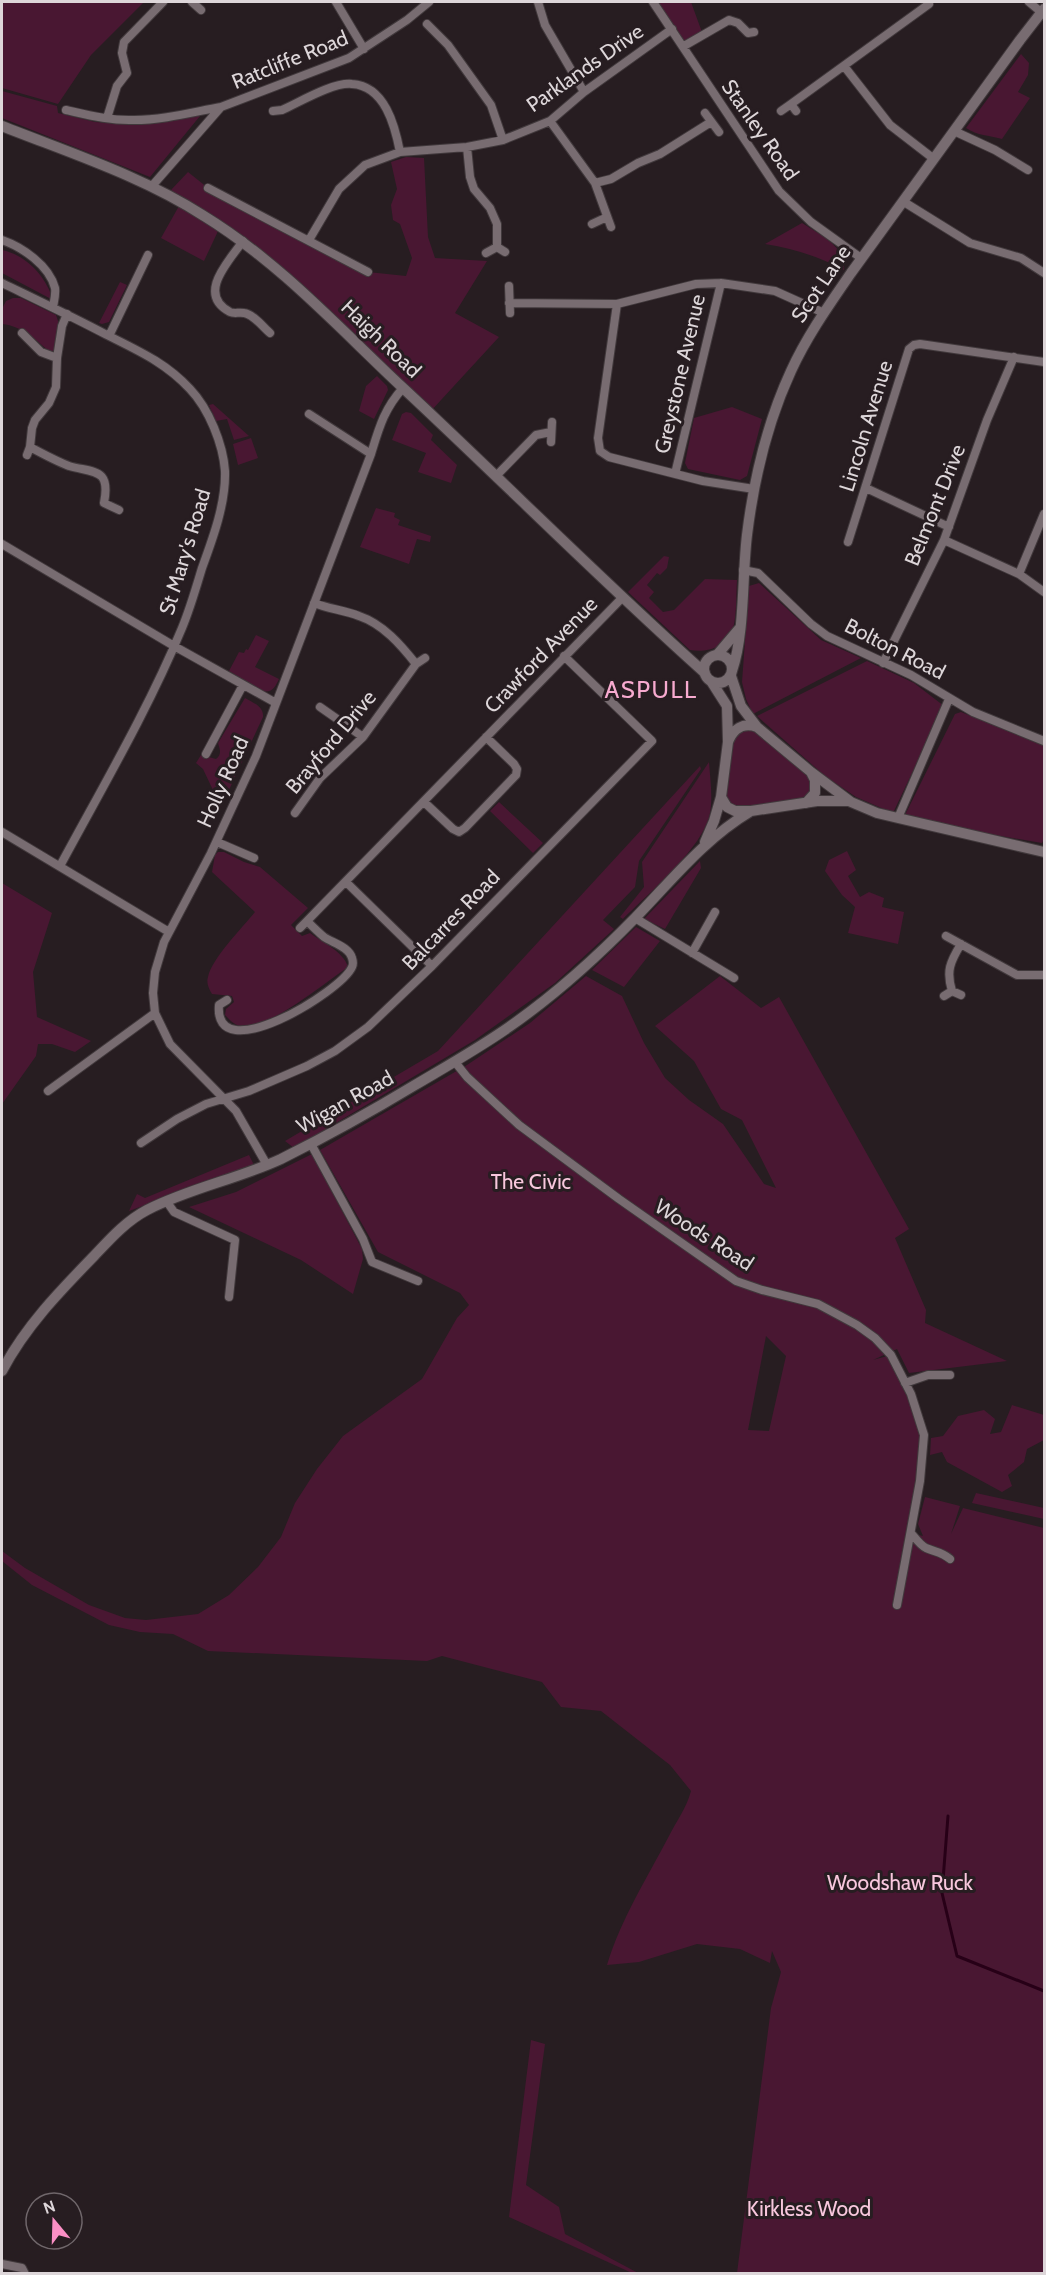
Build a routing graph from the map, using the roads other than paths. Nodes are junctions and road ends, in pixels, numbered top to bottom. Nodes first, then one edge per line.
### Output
1 (163, 2) edge
2 (192, 2) edge
3 (336, 2) edge
4 (429, 2) edge
5 (538, 2) edge
6 (653, 2) edge
7 (1029, 2) edge
8 (932, 6) edge
9 (201, 10) dead end
10 (1043, 11) edge
11 (427, 24) dead end
12 (672, 29) junction
13 (754, 32) dead end
14 (684, 46) junction
15 (364, 49) junction
16 (844, 66) junction
17 (584, 92) junction
18 (221, 107) junction
19 (66, 110) dead end
20 (781, 111) dead end
21 (280, 113) dead end
22 (705, 113) dead end
23 (107, 118) junction
24 (550, 121) junction
25 (711, 122) junction
26 (2, 126) edge
27 (954, 131) junction
28 (719, 132) dead end
29 (503, 140) junction
30 (467, 147) junction
31 (400, 152) junction
32 (934, 159) junction
33 (1028, 170) dead end
34 (595, 183) junction
35 (152, 186) junction
36 (208, 188) dead end
37 (904, 202) junction
38 (607, 217) junction
39 (592, 224) dead end
40 (611, 226) dead end
41 (2, 240) edge
42 (309, 240) junction
43 (243, 241) junction
44 (496, 247) junction
45 (505, 252) dead end
46 (486, 253) dead end
47 (148, 255) dead end
48 (861, 258) junction
49 (368, 272) dead end
50 (1044, 273) edge
51 (2, 283) edge
52 (721, 283) junction
53 (509, 286) dead end
54 (509, 303) junction
55 (617, 304) junction
56 (53, 307) junction
57 (510, 313) dead end
58 (824, 313) junction
59 (67, 314) junction
60 (22, 333) dead end
61 (270, 333) dead end
62 (109, 336) junction
63 (1014, 357) junction
64 (57, 358) junction
65 (1044, 362) edge
66 (403, 388) junction
67 (309, 414) dead end
68 (551, 432) dead end
69 (371, 454) junction
70 (675, 474) junction
71 (496, 476) junction
72 (866, 488) junction
73 (754, 489) junction
74 (119, 510) dead end
75 (1044, 514) edge
76 (949, 527) junction
77 (944, 540) junction
78 (848, 542) dead end
79 (2, 544) edge
80 (743, 570) junction
81 (1019, 574) junction
82 (1044, 592) edge
83 (622, 598) junction
84 (314, 603) junction
85 (739, 628) junction
86 (174, 646) junction
87 (683, 654) junction
88 (564, 656) junction
89 (713, 657) junction
90 (425, 658) dead end
91 (883, 663) junction
92 (417, 664) junction
93 (732, 673) junction
94 (708, 677) junction
95 (243, 685) junction
96 (949, 699) junction
97 (276, 703) junction
98 (320, 707) dead end
99 (757, 727) junction
100 (363, 737) junction
101 (486, 737) junction
102 (1044, 741) edge
103 (728, 742) junction
104 (206, 754) dead end
105 (811, 772) junction
106 (721, 797) junction
107 (424, 801) junction
108 (850, 801) junction
109 (806, 803) junction
110 (751, 812) junction
111 (295, 813) dead end
112 (898, 818) junction
113 (2, 832) edge
114 (217, 842) junction
115 (704, 845) junction
116 (1044, 851) edge
117 (254, 858) dead end
118 (60, 866) junction
119 (346, 882) junction
120 (715, 912) dead end
121 (635, 918) junction
122 (169, 932) junction
123 (946, 936) dead end
124 (961, 944) junction
125 (692, 953) junction
126 (432, 966) junction
127 (1044, 975) edge
128 (734, 978) dead end
129 (961, 994) dead end
130 (220, 1001) dead end
131 (155, 1013) junction
132 (455, 1062) junction
133 (48, 1091) dead end
134 (224, 1097) junction
135 (141, 1143) dead end
136 (311, 1144) junction
137 (267, 1165) junction
138 (166, 1202) junction
139 (418, 1281) dead end
140 (229, 1297) dead end
141 (2, 1371) edge
142 (951, 1375) dead end
143 (905, 1383) junction
144 (911, 1533) junction
145 (950, 1559) dead end
146 (897, 1605) dead end
147 (2, 2264) edge
148 (25, 2274) edge

1 - 23 street
2 - 9 street
3 - 15 street
4 - 15 street, Ratcliffe Road
5 - 17 street
6 - 12 street, Stanley Road
7 - 10 street
8 - 16 street
10 - 27 main road, Scot Lane
11 - 29 street
12 - 14 street, Stanley Road
12 - 17 street, Parklands Drive
13 - 14 street
14 - 48 street, Stanley Road
15 - 18 street, Ratcliffe Road
16 - 20 street
16 - 32 street
17 - 24 street, Parklands Drive
18 - 23 street, Ratcliffe Road
18 - 35 street, Ratcliffe Road
19 - 23 street, Ratcliffe Road
21 - 31 street
22 - 25 street
24 - 29 street, Parklands Drive
24 - 34 street
25 - 28 street
25 - 34 street
26 - 35 main road, Haigh Road
27 - 32 main road, Scot Lane
27 - 33 street
29 - 30 street, Parklands Drive
30 - 31 street, Parklands Drive
30 - 44 street
31 - 42 street, Parklands Drive
32 - 37 main road, Scot Lane
34 - 38 street
35 - 43 main road, Haigh Road
36 - 42 street
37 - 48 main road, Scot Lane
37 - 50 street
38 - 39 street
38 - 40 street
41 - 56 street
42 - 49 street
43 - 61 street
43 - 66 main road, Haigh Road
44 - 45 street
44 - 46 street
47 - 62 street
48 - 58 main road, Scot Lane
51 - 56 street, St Mary's Road
52 - 55 street
52 - 58 street
52 - 70 street, Greystone Avenue
53 - 54 street
54 - 55 street
54 - 57 street
55 - 70 street
56 - 59 street, St Mary's Road
58 - 73 main road, Scot Lane
59 - 62 street, St Mary's Road
59 - 64 street
60 - 64 street
62 - 86 street, St Mary's Road
63 - 65 street, Lincoln Avenue
63 - 72 street, Lincoln Avenue
63 - 76 street, Belmont Drive
64 - 74 street
66 - 69 street, Holly Road
66 - 71 main road, Haigh Road
67 - 69 street
68 - 71 street
69 - 84 street, Holly Road
70 - 73 street
71 - 83 main road, Haigh Road
72 - 76 street
72 - 78 street, Lincoln Avenue
73 - 80 main road, Scot Lane
75 - 81 street
76 - 77 street, Belmont Drive
77 - 81 street
77 - 91 street, Belmont Drive
79 - 86 street
80 - 85 main road, Scot Lane
80 - 91 street, Bolton Road
81 - 82 street
83 - 87 main road, Haigh Road
83 - 88 street, Crawford Avenue
84 - 92 street
84 - 97 street, Holly Road
85 - 89 main road
85 - 93 main road, Scot Lane
86 - 95 street
86 - 118 street, St Mary's Road
87 - 89 main road
87 - 94 main road, Haigh Road
88 - 101 street, Crawford Avenue
88 - 126 street, Balcarres Road
89 - 93 main road
89 - 94 main road
90 - 92 street, Brayford Drive
91 - 96 street, Bolton Road
92 - 100 street, Brayford Drive
93 - 94 main road
93 - 99 main road
94 - 103 main road, Wigan Road
95 - 97 street
95 - 104 street
96 - 102 street, Bolton Road
96 - 112 street
97 - 114 street, Holly Road
98 - 100 street
99 - 103 main road
99 - 105 main road
100 - 111 street, Brayford Drive
101 - 107 street, Crawford Avenue
101 - 107 street, Crawford Avenue
103 - 106 main road, Wigan Road
105 - 108 main road
105 - 109 main road
106 - 110 main road
106 - 115 main road, Wigan Road
107 - 119 street, Crawford Avenue
108 - 109 main road
108 - 112 main road
109 - 110 main road
110 - 115 main road, Wigan Road
112 - 116 main road
113 - 118 street
114 - 117 street
114 - 122 street, Holly Road
115 - 121 main road, Wigan Road
118 - 122 street
119 - 126 street
119 - 130 street, Crawford Avenue
120 - 125 street
121 - 125 street
121 - 132 main road, Wigan Road
122 - 131 street, Holly Road
123 - 124 street
124 - 127 street
124 - 129 street
125 - 128 street
126 - 134 street, Balcarres Road
131 - 133 street
131 - 134 street, Holly Road
132 - 136 main road, Wigan Road
132 - 143 street, Woods Road
134 - 135 street, Balcarres Road
134 - 137 street, Holly Road
136 - 137 main road, Wigan Road
136 - 139 street
137 - 138 main road, Wigan Road
138 - 140 street
138 - 141 main road, Wigan Road
142 - 143 street
143 - 144 street, Woods Road
144 - 145 street
144 - 146 street, Woods Road
147 - 148 street

